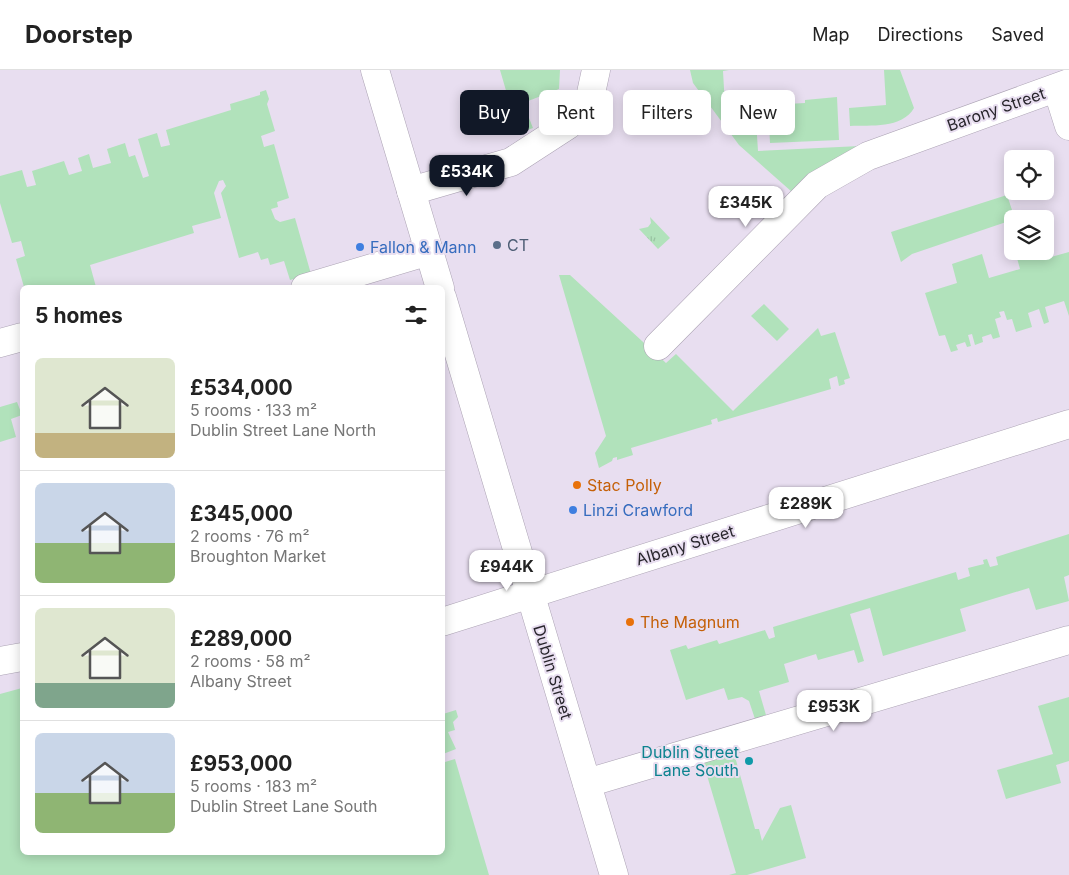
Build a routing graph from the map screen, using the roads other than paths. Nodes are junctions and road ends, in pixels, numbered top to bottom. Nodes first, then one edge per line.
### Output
1 (375, 70) edge
2 (596, 70) edge
3 (1063, 86) edge
4 (1069, 126) edge
5 (411, 191) junction
6 (429, 251) junction
7 (315, 285) edge
8 (439, 285) edge
9 (445, 307) edge
10 (20, 338) edge
11 (0, 343) edge
12 (658, 346) dead end
13 (1069, 424) edge
14 (529, 594) junction
15 (445, 621) edge
16 (1069, 640) edge
17 (20, 657) edge
18 (0, 661) edge
19 (587, 783) junction
20 (614, 875) edge

1 - 5 street
2 - 5 street
3 - 4 street
3 - 12 street, Barony Street
5 - 6 street
6 - 7 street
6 - 8 street
9 - 14 street, Dublin Street
10 - 11 street
13 - 14 street, Albany Street
14 - 15 street, Albany Street
14 - 19 street, Dublin Street
16 - 19 street
17 - 18 street
19 - 20 street, Dublin Street

